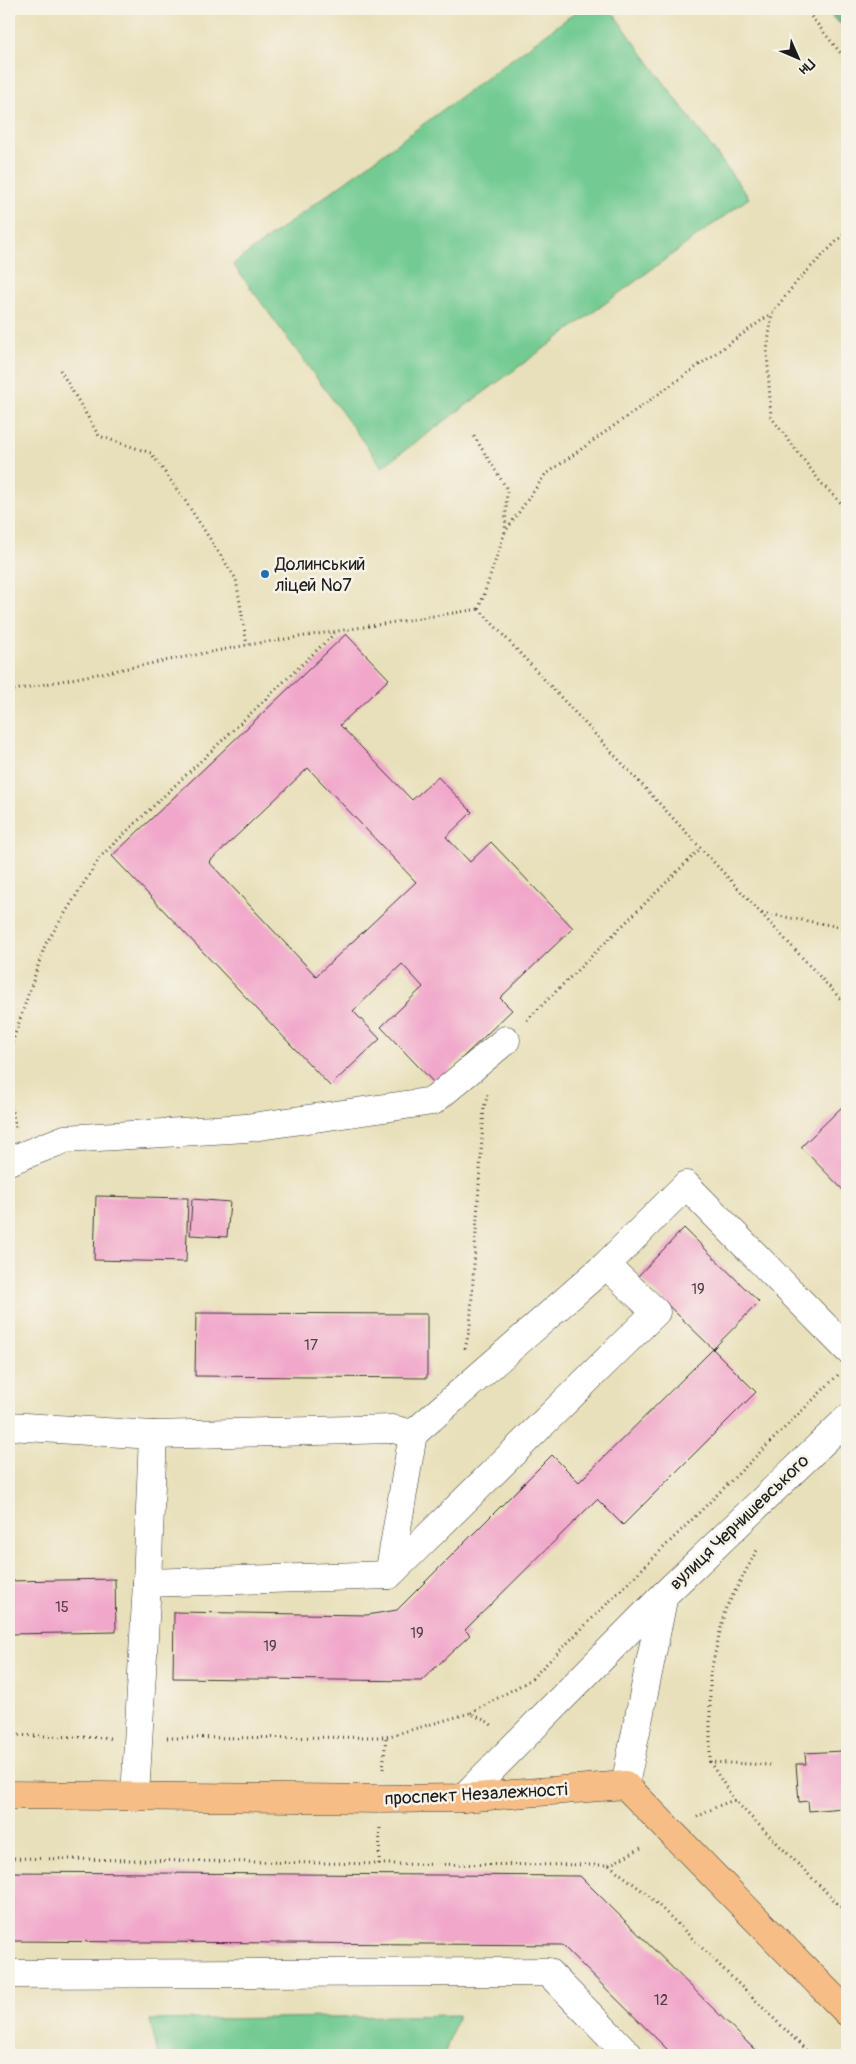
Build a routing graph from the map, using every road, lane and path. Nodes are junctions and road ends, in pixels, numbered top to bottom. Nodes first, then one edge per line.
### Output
1 (805, 9) edge
2 (847, 62) edge
3 (847, 231) edge
4 (772, 313) junction
5 (60, 370) dead end
6 (474, 436) dead end
7 (847, 509) edge
8 (505, 532) junction
9 (479, 609) junction
10 (337, 631) junction
11 (248, 645) junction
12 (9, 690) edge
13 (701, 848) junction
14 (761, 913) junction
15 (847, 928) edge
16 (847, 1006) edge
17 (506, 1040) joint
18 (9, 1052) edge
19 (490, 1091) dead end
20 (9, 1161) edge
21 (606, 1265) junction
22 (463, 1354) dead end
23 (844, 1361) edge
24 (847, 1419) edge
25 (9, 1426) edge
26 (153, 1434) junction
27 (413, 1434) junction
28 (761, 1542) dead end
29 (389, 1575) junction
30 (147, 1583) junction
31 (664, 1595) junction
32 (470, 1713) junction
33 (9, 1735) edge
34 (139, 1738) junction
35 (514, 1744) junction
36 (710, 1762) junction
37 (770, 1765) dead end
38 (624, 1785) junction
39 (9, 1795) edge
40 (135, 1797) junction
41 (463, 1798) junction
42 (734, 1800) junction
43 (670, 1832) junction
44 (9, 1858) edge
45 (609, 1865) junction
46 (847, 1913) edge
47 (9, 1974) edge
48 (847, 2012) edge
49 (629, 2055) edge
50 (811, 2055) edge

1 - 2 path
3 - 4 path
4 - 7 path
4 - 8 path
5 - 11 path
6 - 8 path
8 - 9 path
9 - 10 path
9 - 13 path
10 - 11 path
10 - 18 path
11 - 12 path
13 - 14 path
13 - 17 path
14 - 15 path
14 - 16 path
17 - 20 street
19 - 22 path
21 - 23 street
21 - 27 street
21 - 29 street
23 - 32 path
24 - 31 street, вулиця Чернишевського
25 - 26 street
26 - 27 street
26 - 30 street
27 - 29 street
28 - 36 path
29 - 30 street
30 - 34 street
31 - 35 street
31 - 38 street, вулиця Чернишевського
32 - 34 path
32 - 35 path
33 - 34 path
34 - 40 street
35 - 41 street
36 - 37 path
36 - 42 path
38 - 41 main road, проспект Незалежності
38 - 43 main road
39 - 40 main road, проспект Незалежності
40 - 41 main road, проспект Незалежності
42 - 43 path
42 - 46 path
43 - 45 path
43 - 48 main road
44 - 45 path
45 - 50 path
47 - 49 street

